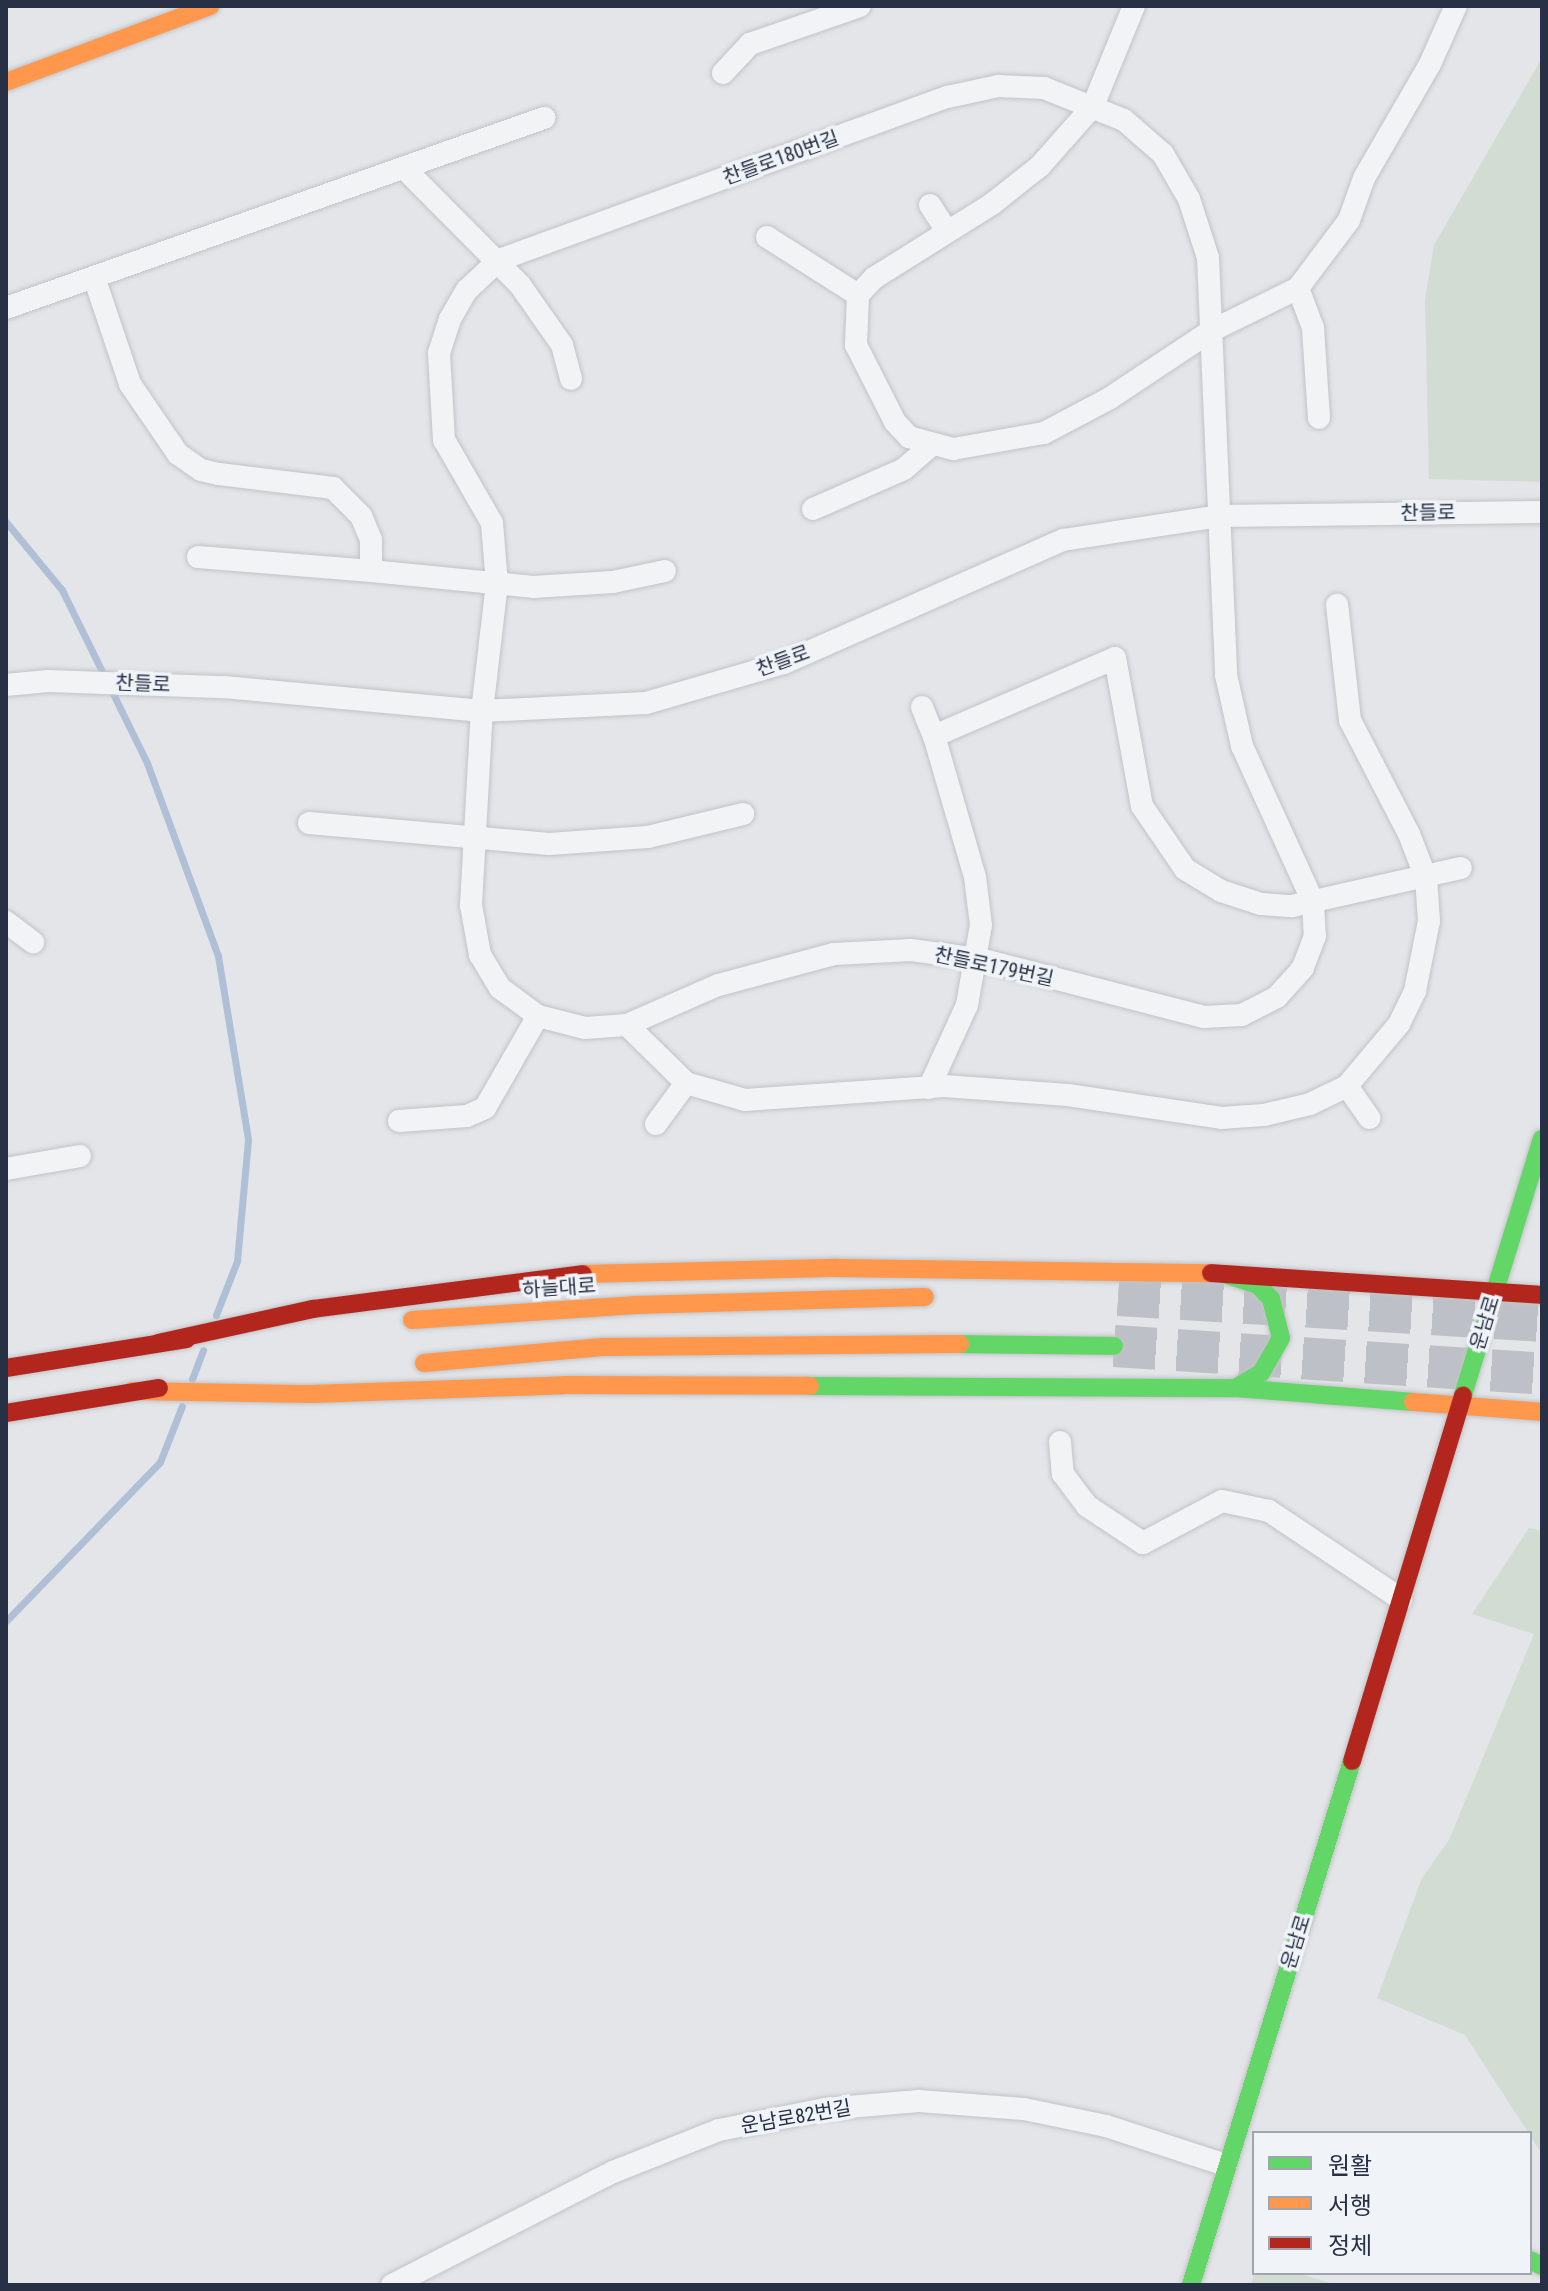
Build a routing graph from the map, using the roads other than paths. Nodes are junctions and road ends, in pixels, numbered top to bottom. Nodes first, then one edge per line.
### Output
1 (210, 6) edge
2 (860, 6) edge
3 (1134, 6) edge
4 (1456, 6) edge
5 (723, 73) dead end
6 (6, 82) edge
7 (1093, 106) junction
8 (544, 118) dead end
9 (404, 168) junction
10 (930, 205) dead end
11 (946, 230) junction
12 (767, 237) dead end
13 (499, 260) junction
14 (94, 277) junction
15 (1298, 288) junction
16 (858, 295) junction
17 (6, 308) edge
18 (1211, 331) junction
19 (571, 379) dead end
20 (1319, 418) dead end
21 (930, 446) junction
22 (813, 509) dead end
23 (1542, 512) edge
24 (1219, 516) junction
25 (198, 557) dead end
26 (371, 571) junction
27 (665, 571) dead end
28 (497, 584) junction
29 (1337, 605) dead end
30 (6, 685) edge
31 (922, 707) dead end
32 (482, 711) junction
33 (934, 736) junction
34 (743, 814) dead end
35 (309, 823) dead end
36 (477, 840) junction
37 (1461, 868) dead end
38 (1426, 878) junction
39 (1313, 902) junction
40 (6, 922) edge
41 (33, 942) dead end
42 (979, 959) junction
43 (538, 1016) junction
44 (627, 1025) junction
45 (686, 1083) junction
46 (1347, 1086) junction
47 (929, 1088) junction
48 (1369, 1118) dead end
49 (399, 1121) dead end
50 (656, 1124) dead end
51 (1542, 1139) edge
52 (80, 1156) dead end
53 (6, 1169) edge
54 (1222, 1273) junction
55 (1495, 1293) junction
56 (1542, 1295) edge
57 (946, 1296) dead end
58 (294, 1321) junction
59 (385, 1322) dead end
60 (354, 1324) dead end
61 (1114, 1346) tunnel mouth
62 (402, 1364) dead end
63 (6, 1368) edge
64 (286, 1374) dead end
65 (1235, 1388) junction
66 (125, 1391) junction
67 (1459, 1409) junction
68 (1542, 1412) edge
69 (6, 1413) edge
70 (1060, 1442) dead end
71 (1401, 1599) junction
72 (1226, 2165) junction
73 (1252, 2172) edge
74 (392, 2285) edge
75 (1191, 2285) edge

1 - 6 main road
2 - 5 street
3 - 7 street
4 - 15 street
7 - 11 street
7 - 13 street, 찬들로180번길
7 - 18 street, 찬들로180번길
8 - 9 street
9 - 13 street
9 - 14 street
10 - 11 street
11 - 16 street
12 - 16 street
13 - 19 street
13 - 28 street, 찬들로180번길
14 - 17 street
14 - 26 street
15 - 18 street
15 - 20 street
16 - 21 street
18 - 21 street
18 - 24 street, 찬들로180번길
21 - 22 street
23 - 24 street, 찬들로
24 - 32 street, 찬들로
24 - 39 street, 찬들로179번길
25 - 26 street
26 - 28 street
27 - 28 street
28 - 32 street, 찬들로180번길
29 - 38 street
30 - 32 street, 찬들로
31 - 33 street
32 - 36 street, 찬들로179번길
33 - 39 street
33 - 42 street
34 - 36 street
35 - 36 street
36 - 43 street, 찬들로179번길
37 - 38 street
38 - 39 street
38 - 46 street
39 - 42 street, 찬들로179번길
40 - 41 street
42 - 44 street, 찬들로179번길
42 - 47 street
43 - 44 street, 찬들로179번길
43 - 49 street
44 - 45 street
45 - 47 street
45 - 50 street
46 - 47 street
46 - 48 street
51 - 55 main road, 운남로
52 - 53 street
54 - 55 main road
54 - 58 main road
54 - 65 main road
55 - 56 main road
55 - 67 main road, 운남로
57 - 59 main road, 하늘대로
58 - 60 main road
58 - 63 main road
61 - 62 main road
64 - 66 main road
65 - 66 main road
65 - 67 main road
66 - 69 main road
67 - 68 main road
67 - 71 main road, 운남로
70 - 71 street
71 - 72 main road, 운남로
72 - 73 main road
72 - 74 street, 운남로82번길
72 - 75 main road, 운남로

